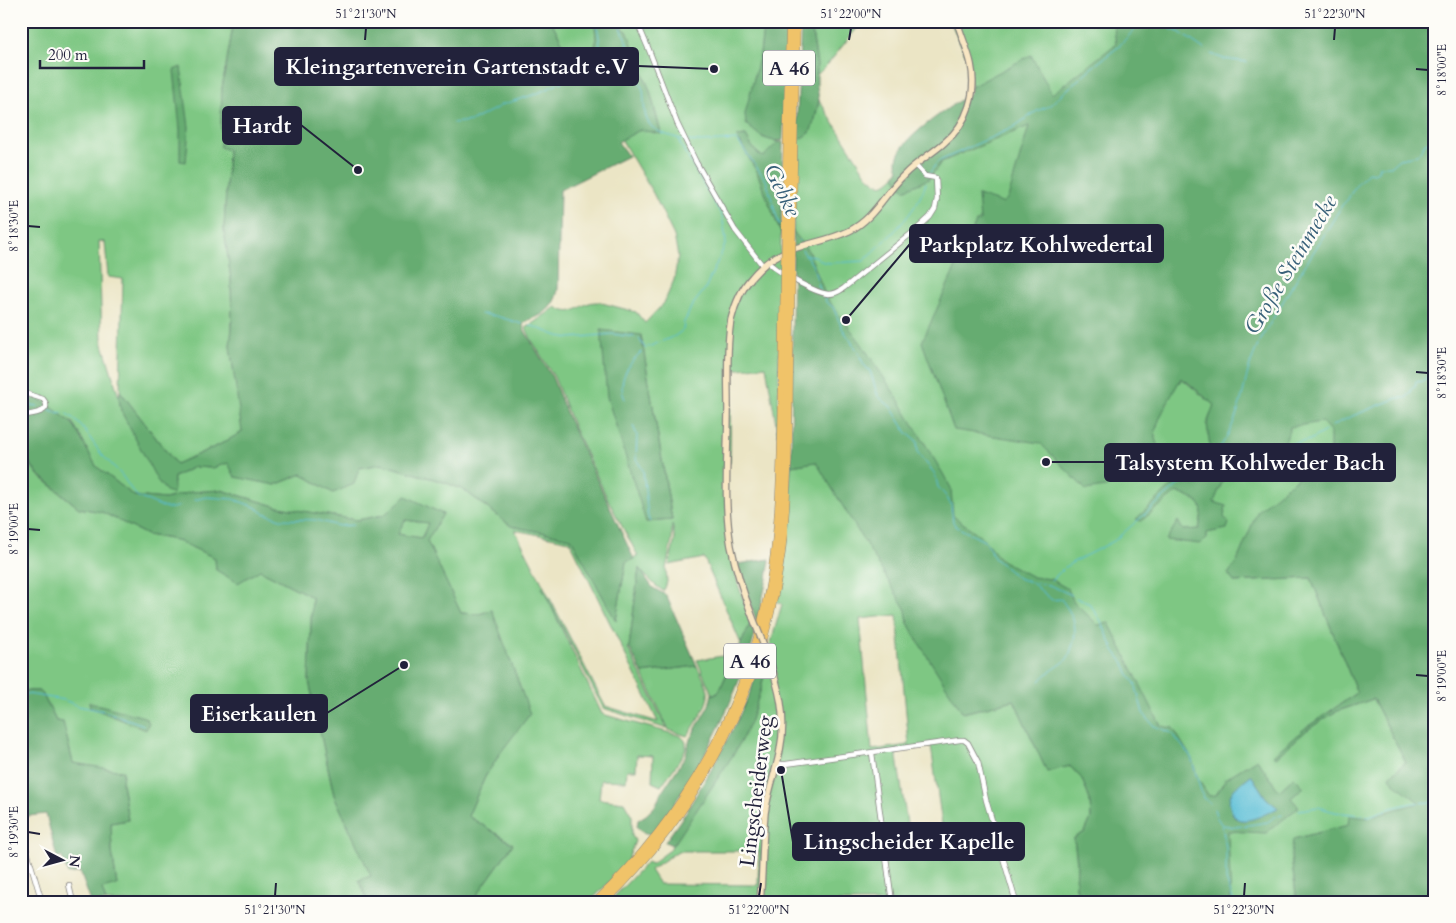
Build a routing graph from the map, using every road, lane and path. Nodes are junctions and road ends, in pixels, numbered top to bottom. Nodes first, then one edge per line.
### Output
1 (635, 21) edge
2 (639, 21) edge
3 (790, 21) edge
4 (796, 21) edge
5 (799, 21) edge
6 (957, 21) edge
7 (660, 24) dead end
8 (795, 42) junction
9 (791, 115) junction
10 (915, 165) junction
11 (771, 265) dead end
12 (763, 266) junction
13 (786, 375) junction
14 (21, 392) edge
15 (21, 416) edge
16 (872, 753) junction
17 (777, 763) junction
18 (21, 831) edge
19 (69, 885) dead end
20 (42, 902) edge
21 (73, 902) edge
22 (596, 902) edge
23 (604, 902) edge
24 (760, 902) edge
25 (892, 902) edge
26 (1016, 902) edge

1 - 12 street
2 - 7 street
3 - 9 highway, A 46
4 - 8 highway, A 46
5 - 8 highway
6 - 10 street, Lingscheiderweg
8 - 9 highway, A 46
9 - 13 highway, A 46, bridge
10 - 11 street
10 - 12 street, Lingscheiderweg
12 - 17 street, Lingscheiderweg, bridge
13 - 22 highway, A 46
13 - 23 highway, A 46
14 - 15 street
16 - 17 street
16 - 25 street
16 - 26 street
17 - 24 street, Lingscheiderweg
18 - 20 street
19 - 21 street

